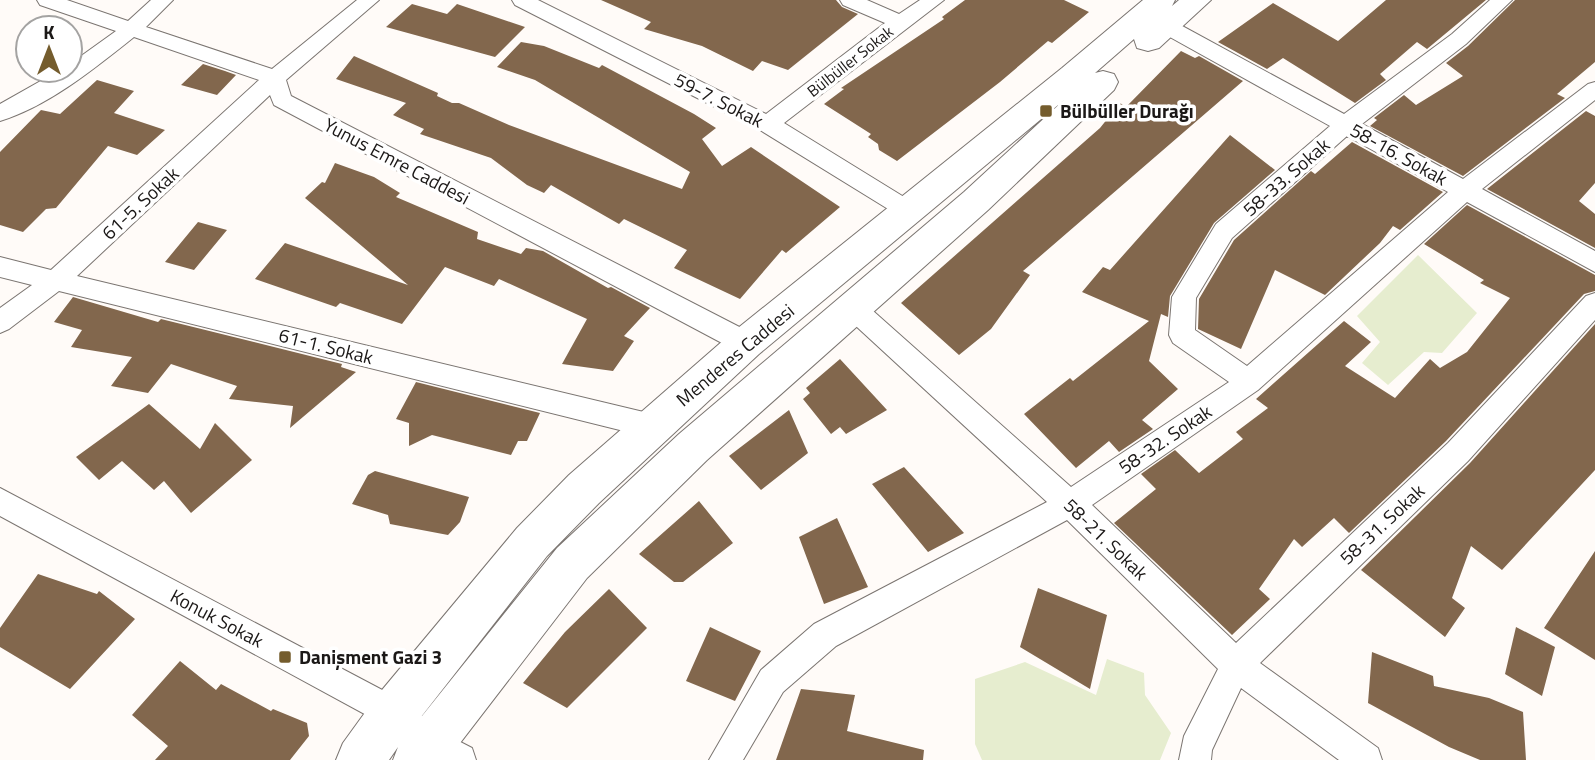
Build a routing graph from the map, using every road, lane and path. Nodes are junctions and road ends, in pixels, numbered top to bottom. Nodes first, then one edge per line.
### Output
1 (47, 0) edge
2 (163, 0) edge
3 (369, 0) edge
4 (523, 0) edge
5 (850, 0) edge
6 (934, 0) edge
7 (1197, 0) edge
8 (1502, 0) edge
9 (1163, 13) edge
10 (900, 22) junction
11 (135, 29) junction
12 (275, 78) junction
13 (1595, 89) edge
14 (0, 113) edge
15 (768, 124) junction
16 (1345, 125) junction
17 (1465, 190) junction
18 (909, 211) junction
19 (1595, 262) edge
20 (0, 267) edge
21 (56, 280) junction
22 (1595, 303) edge
23 (854, 309) junction
24 (0, 322) edge
25 (746, 343) junction
26 (1249, 382) junction
27 (652, 426) junction
28 (0, 501) edge
29 (1070, 504) junction
30 (1236, 665) junction
31 (394, 713) junction
32 (435, 755) edge
33 (360, 760) edge
34 (725, 760) edge
35 (1195, 760) edge
36 (1366, 760) edge

1 - 11 street
2 - 11 street
3 - 12 street, 61-5. Sokak
4 - 15 street, 59-7. Sokak
5 - 10 street
6 - 10 street, Bülbüller Sokak
7 - 9 main road, Menderes Caddesi
8 - 16 street, 58-33. Sokak
9 - 16 street, 58-16. Sokak
9 - 18 main road, Menderes Caddesi
9 - 23 main road, Menderes Caddesi
10 - 15 street, Bülbüller Sokak
11 - 12 street
11 - 14 street
12 - 21 street, 61-5. Sokak
12 - 25 street, Yunus Emre Caddesi
13 - 17 street, 58-32. Sokak
15 - 18 street, 59-7. Sokak
16 - 17 street, 58-16. Sokak
16 - 26 street, 58-33. Sokak
17 - 19 street, 58-16. Sokak
17 - 26 street, 58-32. Sokak
18 - 25 main road, Menderes Caddesi
20 - 21 street, 61-1. Sokak
21 - 24 street, 61-5. Sokak
21 - 27 street, 61-1. Sokak
22 - 30 street, 58-31. Sokak
23 - 29 street, 58-21. Sokak
23 - 32 main road, Menderes Caddesi
25 - 27 main road, Menderes Caddesi
26 - 29 street, 58-32. Sokak
27 - 31 main road, Menderes Caddesi
28 - 31 street, Konuk Sokak
29 - 30 street, 58-21. Sokak
29 - 34 street, 58-32. Sokak
30 - 35 street, 58-31. Sokak
30 - 36 street, 58-21. Sokak
31 - 32 street, Konuk Sokak
31 - 33 main road, Menderes Caddesi

